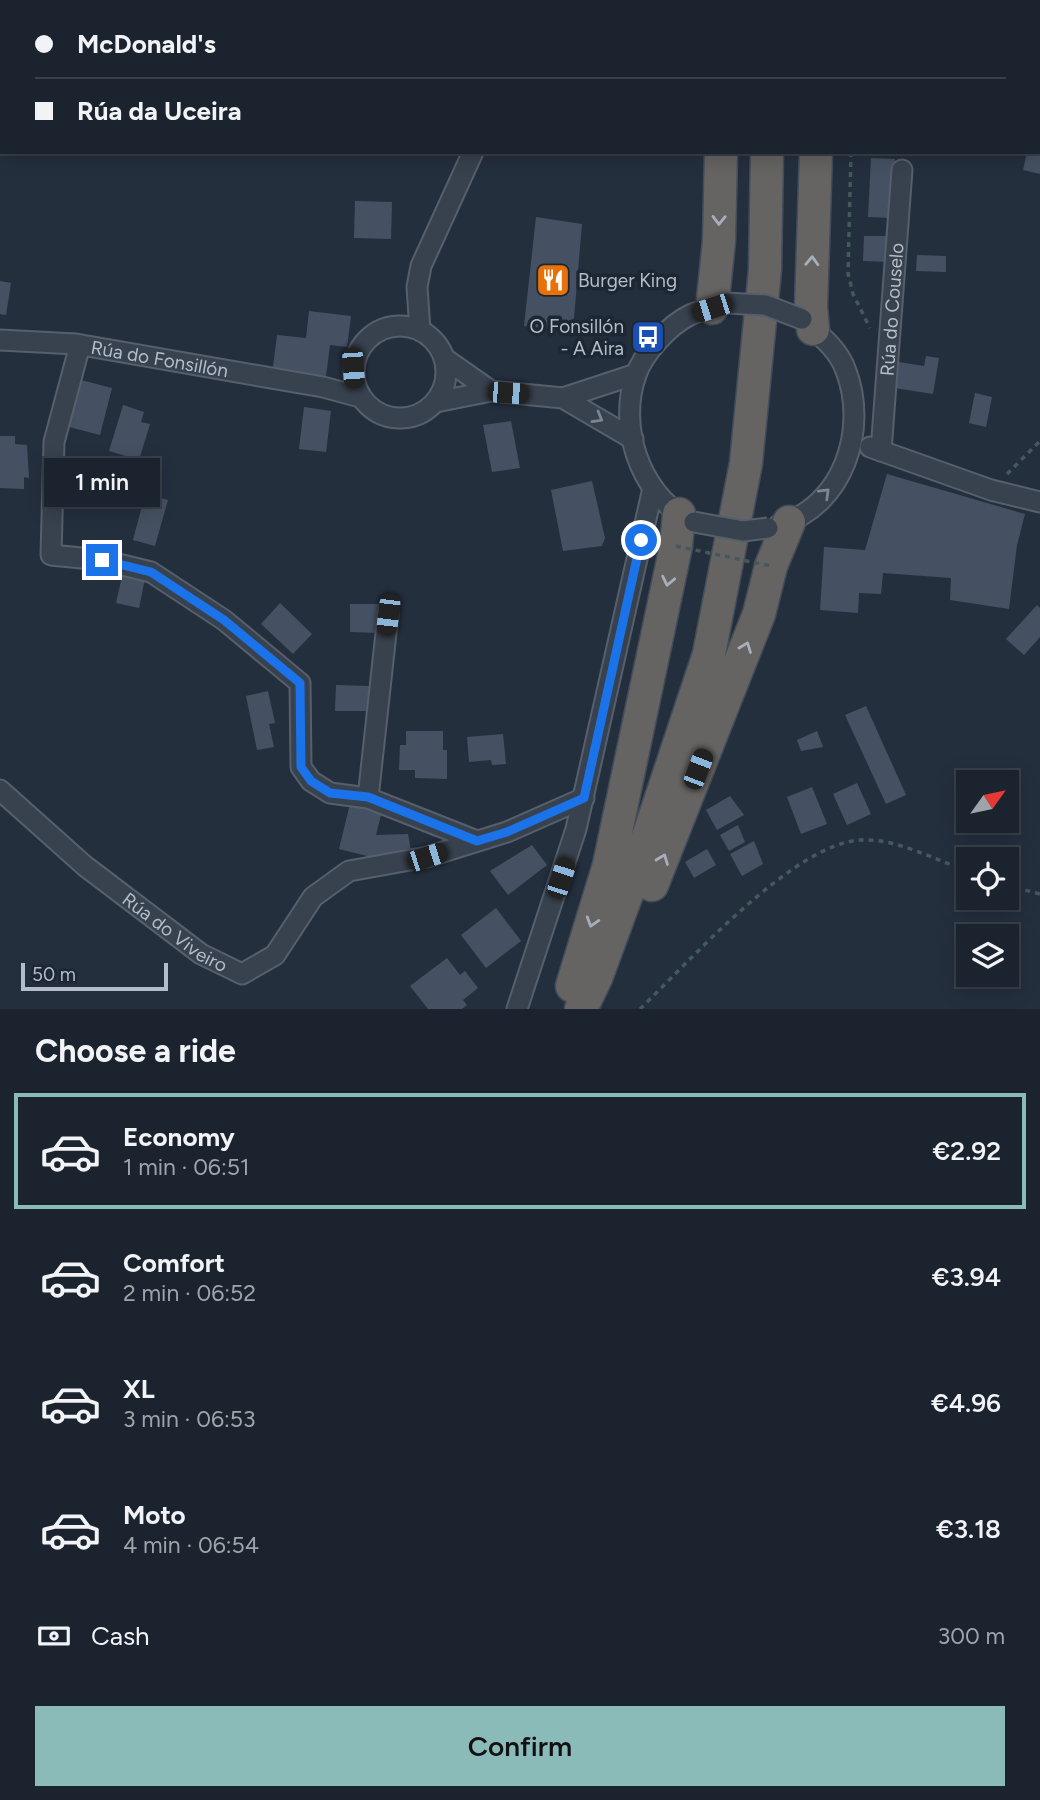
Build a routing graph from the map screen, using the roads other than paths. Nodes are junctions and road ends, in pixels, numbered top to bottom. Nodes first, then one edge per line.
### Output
1 (472, 154) edge
2 (720, 154) edge
3 (767, 154) edge
4 (816, 154) edge
5 (902, 170) dead end
6 (417, 287) junction
7 (719, 306) junction
8 (808, 324) junction
9 (389, 327) junction
10 (420, 331) junction
11 (0, 340) edge
12 (80, 345) junction
13 (444, 358) junction
14 (353, 368) junction
15 (636, 374) junction
16 (317, 386) junction
17 (491, 391) junction
18 (360, 397) junction
19 (563, 398) junction
20 (436, 402) junction
21 (633, 439) junction
22 (853, 440) junction
23 (881, 451) junction
24 (653, 488) junction
25 (1040, 502) edge
26 (779, 525) junction
27 (682, 527) junction
28 (388, 615) dead end
29 (0, 790) edge
30 (368, 797) junction
31 (584, 798) junction
32 (477, 841) junction
33 (517, 1009) edge
34 (565, 1009) edge
35 (581, 1009) edge
36 (593, 1009) edge

1 - 6 street
2 -> 7 highway
3 - 35 highway
8 -> 4 highway
5 - 23 street, Rúa do Couselo
6 - 9 street
6 - 10 street
7 - 8 street, bridge
7 - 15 street
8 - 22 street
9 - 10 street
9 - 14 street
10 - 13 street
11 - 12 street, Rúa do Fonsillón
12 - 16 street, Rúa do Fonsillón
12 - 30 street
13 - 17 street
13 - 20 street
14 - 16 street
14 - 18 street
15 - 19 street
15 - 21 street
16 - 18 street, Rúa do Fonsillón
17 - 19 street
17 - 20 street
18 - 20 street
19 -> 21 street
21 - 24 street
22 - 23 street
26 -> 22 street
23 - 25 street
24 - 27 street
24 - 31 street
26 - 27 street, bridge
36 -> 26 highway
27 -> 34 highway
28 - 30 street
29 - 32 street, Rúa do Viveiro
30 - 32 street
31 - 32 street, Rúa do Viveiro
31 - 33 street

